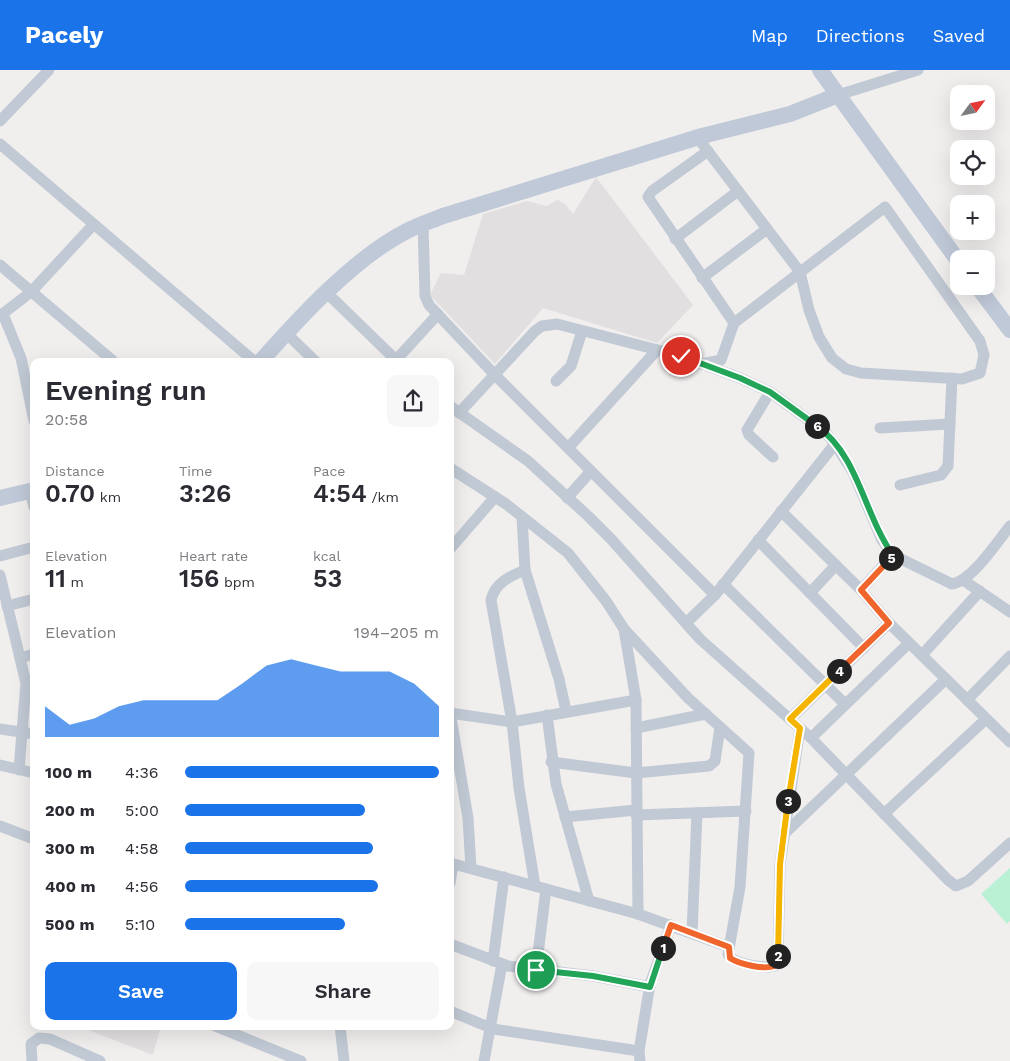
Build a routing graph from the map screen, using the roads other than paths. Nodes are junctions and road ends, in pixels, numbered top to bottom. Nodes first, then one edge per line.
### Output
1 (48, 70) edge
2 (820, 70) edge
3 (918, 70) edge
4 (838, 95) junction
5 (0, 121) edge
6 (697, 137) junction
7 (0, 144) edge
8 (708, 151) junction
9 (738, 191) junction
10 (423, 224) junction
11 (93, 225) junction
12 (767, 229) junction
13 (675, 239) junction
14 (950, 250) edge
15 (0, 265) edge
16 (800, 272) junction
17 (702, 278) junction
18 (31, 292) junction
19 (327, 293) junction
20 (984, 295) edge
21 (438, 314) junction
22 (2, 315) edge
23 (734, 323) junction
24 (1010, 330) edge
25 (582, 331) junction
26 (286, 333) junction
27 (657, 350) junction
28 (109, 358) edge
29 (250, 358) edge
30 (263, 358) edge
31 (307, 358) edge
32 (393, 358) edge
33 (399, 358) edge
34 (702, 364) junction
35 (494, 374) junction
36 (952, 378) junction
37 (556, 381) dead end
38 (770, 392) junction
39 (30, 401) edge
40 (454, 410) edge
41 (950, 424) junction
42 (880, 428) dead end
43 (835, 444) junction
44 (568, 448) junction
45 (773, 457) dead end
46 (454, 471) edge
47 (591, 471) junction
48 (900, 485) dead end
49 (30, 491) edge
50 (495, 497) junction
51 (0, 498) edge
52 (567, 498) junction
53 (781, 511) junction
54 (522, 517) junction
55 (1010, 526) edge
56 (758, 540) junction
57 (454, 543) edge
58 (30, 548) edge
59 (893, 555) junction
60 (0, 556) edge
61 (836, 565) junction
62 (525, 570) junction
63 (0, 575) edge
64 (964, 580) junction
65 (724, 584) junction
66 (861, 590) junction
67 (980, 591) junction
68 (810, 593) junction
69 (715, 595) junction
70 (30, 600) edge
71 (7, 606) junction
72 (1010, 612) edge
73 (686, 623) junction
74 (889, 623) junction
75 (624, 630) junction
76 (909, 643) junction
77 (864, 648) junction
78 (30, 655) edge
79 (922, 655) junction
80 (1010, 656) edge
81 (20, 658) junction
82 (946, 679) junction
83 (826, 684) junction
84 (636, 700) junction
85 (967, 700) junction
86 (845, 704) junction
87 (566, 711) junction
88 (454, 713) edge
89 (706, 714) junction
90 (547, 715) junction
91 (790, 719) junction
92 (986, 719) junction
93 (512, 722) junction
94 (720, 727) junction
95 (636, 728) junction
96 (800, 728) junction
97 (0, 729) edge
98 (28, 733) edge
99 (454, 736) edge
100 (811, 738) junction
101 (1010, 742) edge
102 (552, 762) junction
103 (0, 765) edge
104 (19, 770) junction
105 (30, 772) edge
106 (636, 773) junction
107 (846, 774) junction
108 (746, 811) junction
109 (636, 812) junction
110 (697, 813) junction
111 (884, 814) junction
112 (565, 817) junction
113 (0, 826) edge
114 (784, 834) junction
115 (30, 837) edge
116 (1010, 843) edge
117 (454, 864) edge
118 (471, 868) junction
119 (504, 877) junction
120 (535, 886) junction
121 (546, 889) junction
122 (589, 900) junction
123 (638, 914) junction
124 (671, 925) junction
125 (692, 933) junction
126 (454, 946) edge
127 (729, 947) junction
128 (497, 963) junction
129 (536, 970) junction
130 (650, 987) junction
131 (454, 1013) edge
132 (490, 1028) junction
133 (225, 1030) edge
134 (340, 1030) edge
135 (76, 1056) edge
136 (640, 1056) edge
137 (32, 1061) edge
138 (100, 1061) edge
139 (301, 1061) edge
140 (344, 1061) edge
141 (484, 1061) edge

1 - 5 street
2 - 4 main road
3 - 4 street
4 - 6 main road
4 - 14 main road
6 - 8 street
6 - 10 main road
7 - 11 street
8 - 9 street
8 - 13 street
9 - 12 street
9 - 13 street
10 - 19 main road
10 - 21 street
11 - 18 street
11 - 29 street
12 - 16 street
12 - 17 street
13 - 17 street
15 - 18 street
16 - 23 street
16 - 36 street
16 - 36 street
17 - 23 street
18 - 22 street
18 - 28 street
19 - 26 main road
19 - 32 street
20 - 24 main road
21 - 33 street
21 - 35 street
22 - 39 street
23 - 34 street
25 - 27 street
25 - 35 street
25 - 37 street
26 - 30 main road
26 - 31 street
27 - 34 street
27 - 44 street
34 - 38 street
35 - 40 street
35 - 44 street
36 - 41 street
38 - 43 street
38 - 45 street
40 - 52 street
41 - 42 street
41 - 48 street
43 - 53 street
43 - 59 street
44 - 47 street
46 - 50 street
47 - 52 street
47 - 69 street
49 - 51 main road
50 - 54 street
50 - 57 street
52 - 73 street
53 - 56 street
53 - 61 street
54 - 62 street
54 - 75 street
55 - 64 street
56 - 65 street
56 - 68 street
58 - 60 street
59 - 64 street
59 - 66 street
61 - 66 street
61 - 68 street
62 - 87 street
62 - 93 street
63 - 71 street
64 - 67 street
65 - 69 street
65 - 83 street
66 - 74 street
67 - 72 street
67 - 79 street
68 - 77 street
69 - 73 street
70 - 71 street
71 - 81 street
73 - 91 street
74 - 76 street
74 - 77 street
75 - 84 street
75 - 89 street
76 - 79 street
76 - 86 street
77 - 83 street
78 - 81 street
79 - 82 street
80 - 85 street
81 - 98 street
82 - 85 street
82 - 107 street
83 - 86 street
83 - 91 street
84 - 87 street
84 - 95 street
85 - 92 street
86 - 100 street
87 - 90 street
88 - 93 street
89 - 94 street
89 - 95 street
90 - 93 street
90 - 102 street
91 - 96 street
92 - 101 street
92 - 111 street
93 - 120 street
94 - 106 street
94 - 108 street
95 - 106 street
96 - 100 street
96 - 114 street
97 - 98 street
98 - 104 street
99 - 118 street
100 - 107 street
102 - 106 street
102 - 112 street
103 - 104 street
104 - 105 street
106 - 109 street
107 - 111 street
107 - 114 street
108 - 110 street
108 - 127 street
109 - 110 street
109 - 112 street
109 - 123 street
110 - 125 street
111 - 116 street
112 - 122 street
113 - 115 street
114 - 127 street
117 - 118 street
118 - 119 street
119 - 120 street
119 - 128 street
120 - 121 street
121 - 122 street
121 - 129 street
122 - 123 street
123 - 124 street
124 - 125 street
124 - 130 street
125 - 127 street
126 - 128 street
128 - 129 street
128 - 132 street
129 - 130 street
130 - 136 street
131 - 132 street
132 - 136 street
132 - 141 street
133 - 139 street
134 - 140 street
135 - 137 street
135 - 138 street

